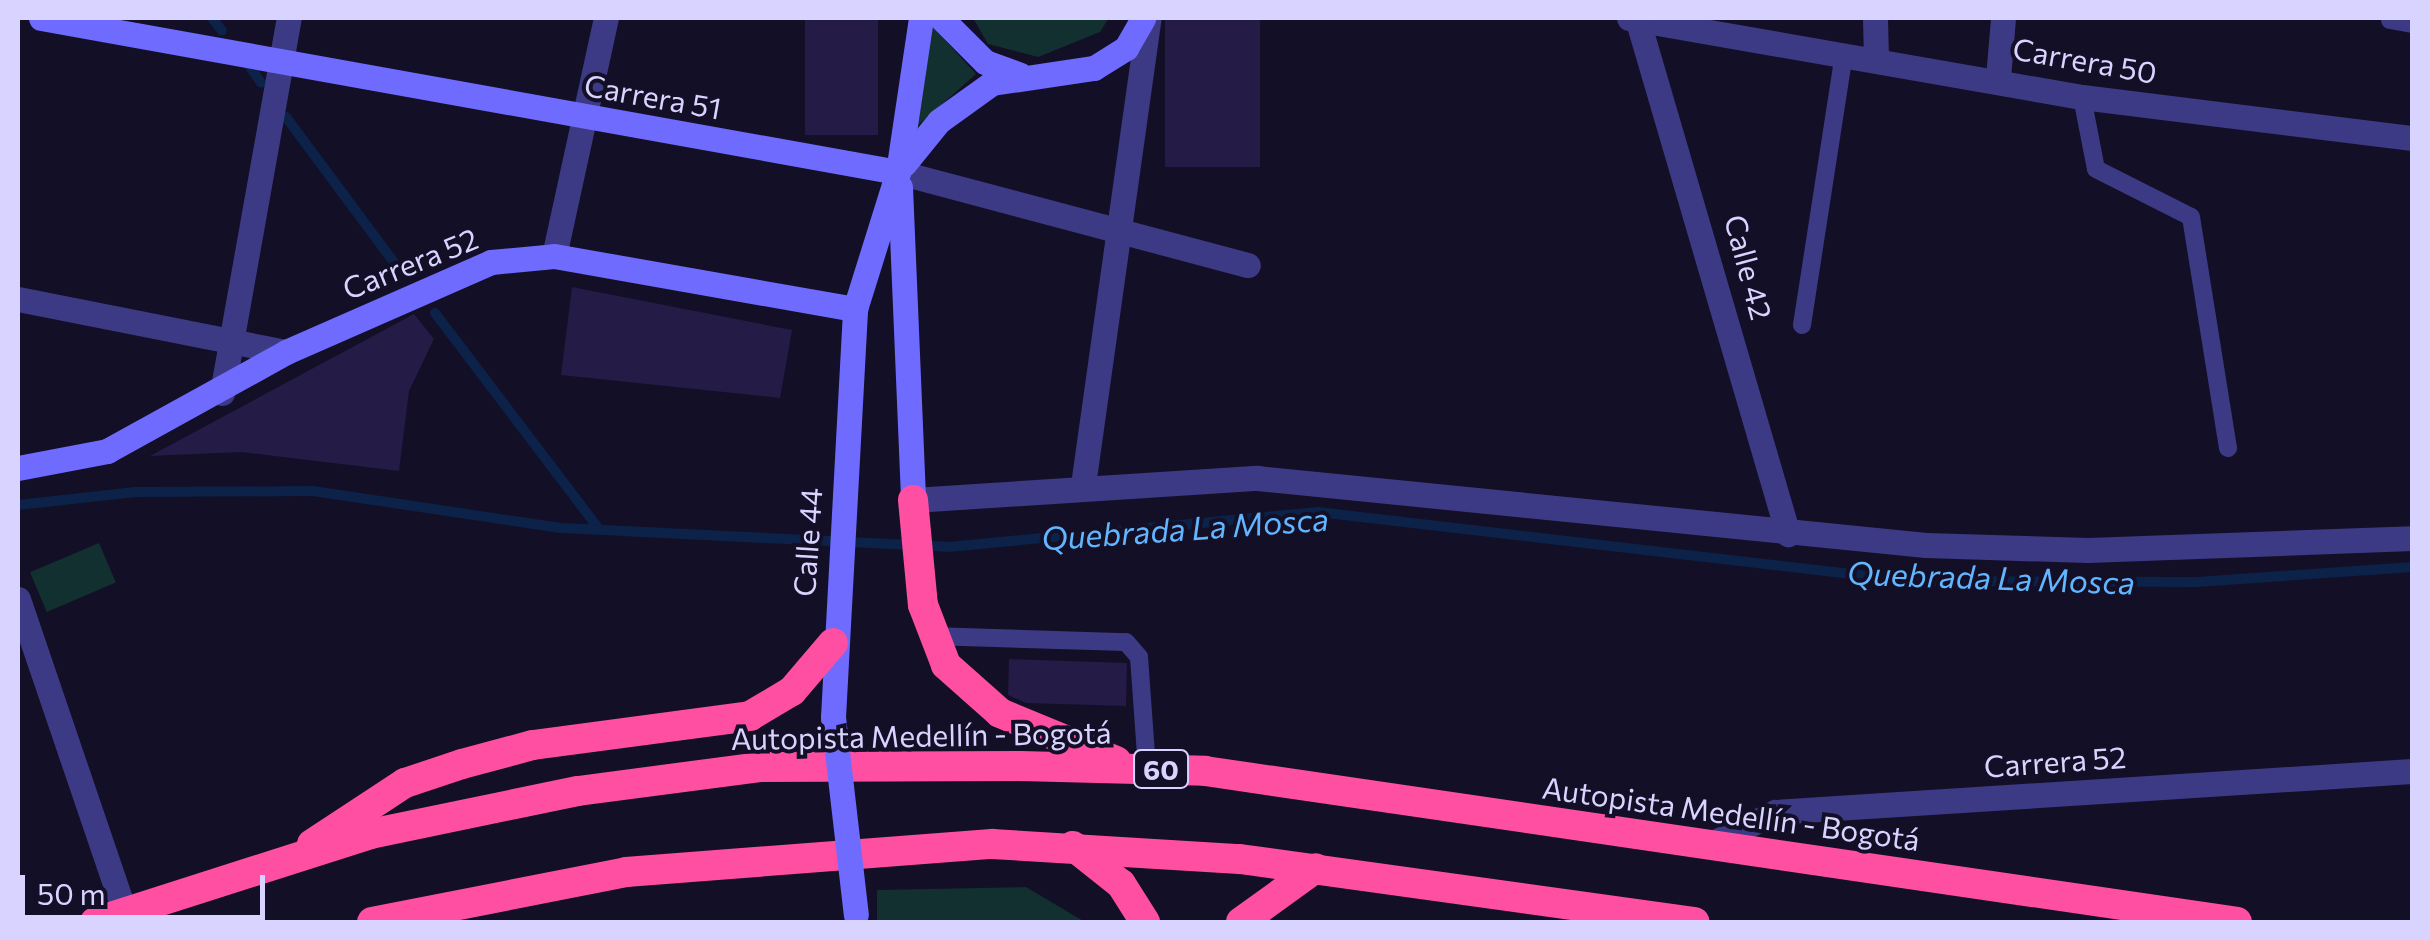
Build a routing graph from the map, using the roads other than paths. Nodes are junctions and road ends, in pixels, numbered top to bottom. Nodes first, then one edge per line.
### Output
1 (41, 18) edge
2 (290, 18) edge
3 (606, 18) edge
4 (921, 18) edge
5 (941, 18) edge
6 (1146, 18) edge
7 (1634, 18) edge
8 (1874, 18) edge
9 (2004, 18) edge
10 (2390, 20) edge
11 (2412, 24) edge
12 (1844, 54) junction
13 (281, 60) junction
14 (1876, 60) junction
15 (1020, 75) junction
16 (1998, 78) junction
17 (2082, 97) junction
18 (580, 116) junction
19 (2412, 138) edge
20 (898, 172) junction
21 (1111, 235) junction
22 (554, 256) junction
23 (1248, 265) dead end
24 (18, 298) edge
25 (855, 309) junction
26 (1802, 325) dead end
27 (231, 344) junction
28 (286, 352) junction
29 (222, 393) junction
30 (2228, 448) dead end
31 (18, 468) edge
32 (1083, 485) junction
33 (914, 509) junction
34 (1788, 534) junction
35 (2412, 538) edge
36 (18, 599) edge
37 (932, 636) junction
38 (833, 643) junction
39 (1140, 768) junction
40 (2412, 772) edge
41 (1709, 845) junction
42 (1073, 846) junction
43 (294, 857) junction
44 (1316, 868) junction
45 (124, 910) junction
46 (857, 919) edge
47 (95, 922) edge
48 (372, 922) edge
49 (1144, 922) edge
50 (1241, 922) edge
51 (1695, 922) edge
52 (2237, 922) edge

1 - 13 street, Carrera 51
2 - 13 street
3 - 18 street
4 - 20 street, Calle 44
5 - 15 street
6 - 15 street
6 - 21 street
7 - 12 street, Carrera 50
7 - 34 street, Calle 42
8 - 14 street
9 - 16 street
10 - 11 lane
12 - 14 street, Carrera 50
12 - 26 lane
13 - 18 street, Carrera 51
13 - 27 street
14 - 16 street, Carrera 50
15 - 20 street
16 - 17 street, Carrera 50
17 - 19 street, Carrera 50
17 - 30 lane
18 - 20 street, Carrera 51
18 - 22 street
20 - 21 street, Carrera 51
20 - 25 street, Calle 44
20 - 33 street, Calle 44
21 - 23 street, Carrera 51
21 - 32 street
22 - 25 street, Carrera 52
22 - 28 street, Carrera 52
24 - 27 street
25 - 38 street, Calle 44
27 - 28 street
27 - 29 street
28 - 29 street, Carrera 52
29 - 31 street, Carrera 52
32 - 33 street
32 - 34 street
33 - 37 highway
34 - 35 street
36 - 45 street
37 - 39 highway
37 - 39 lane
38 - 43 highway
38 - 46 street, Calle 44, bridge
39 - 41 highway, Autopista Medellín - Bogotá / 60
39 - 43 highway, Autopista Medellín - Bogotá / 60
40 - 41 street, Carrera 52
41 - 52 highway, Autopista Medellín - Bogotá / 60
42 - 44 highway
42 - 48 highway
42 - 49 highway
43 - 45 highway, Autopista Medellín - Bogotá / 60
44 - 50 highway
44 - 51 highway
45 - 47 highway, Autopista Medellín - Bogotá / 60

